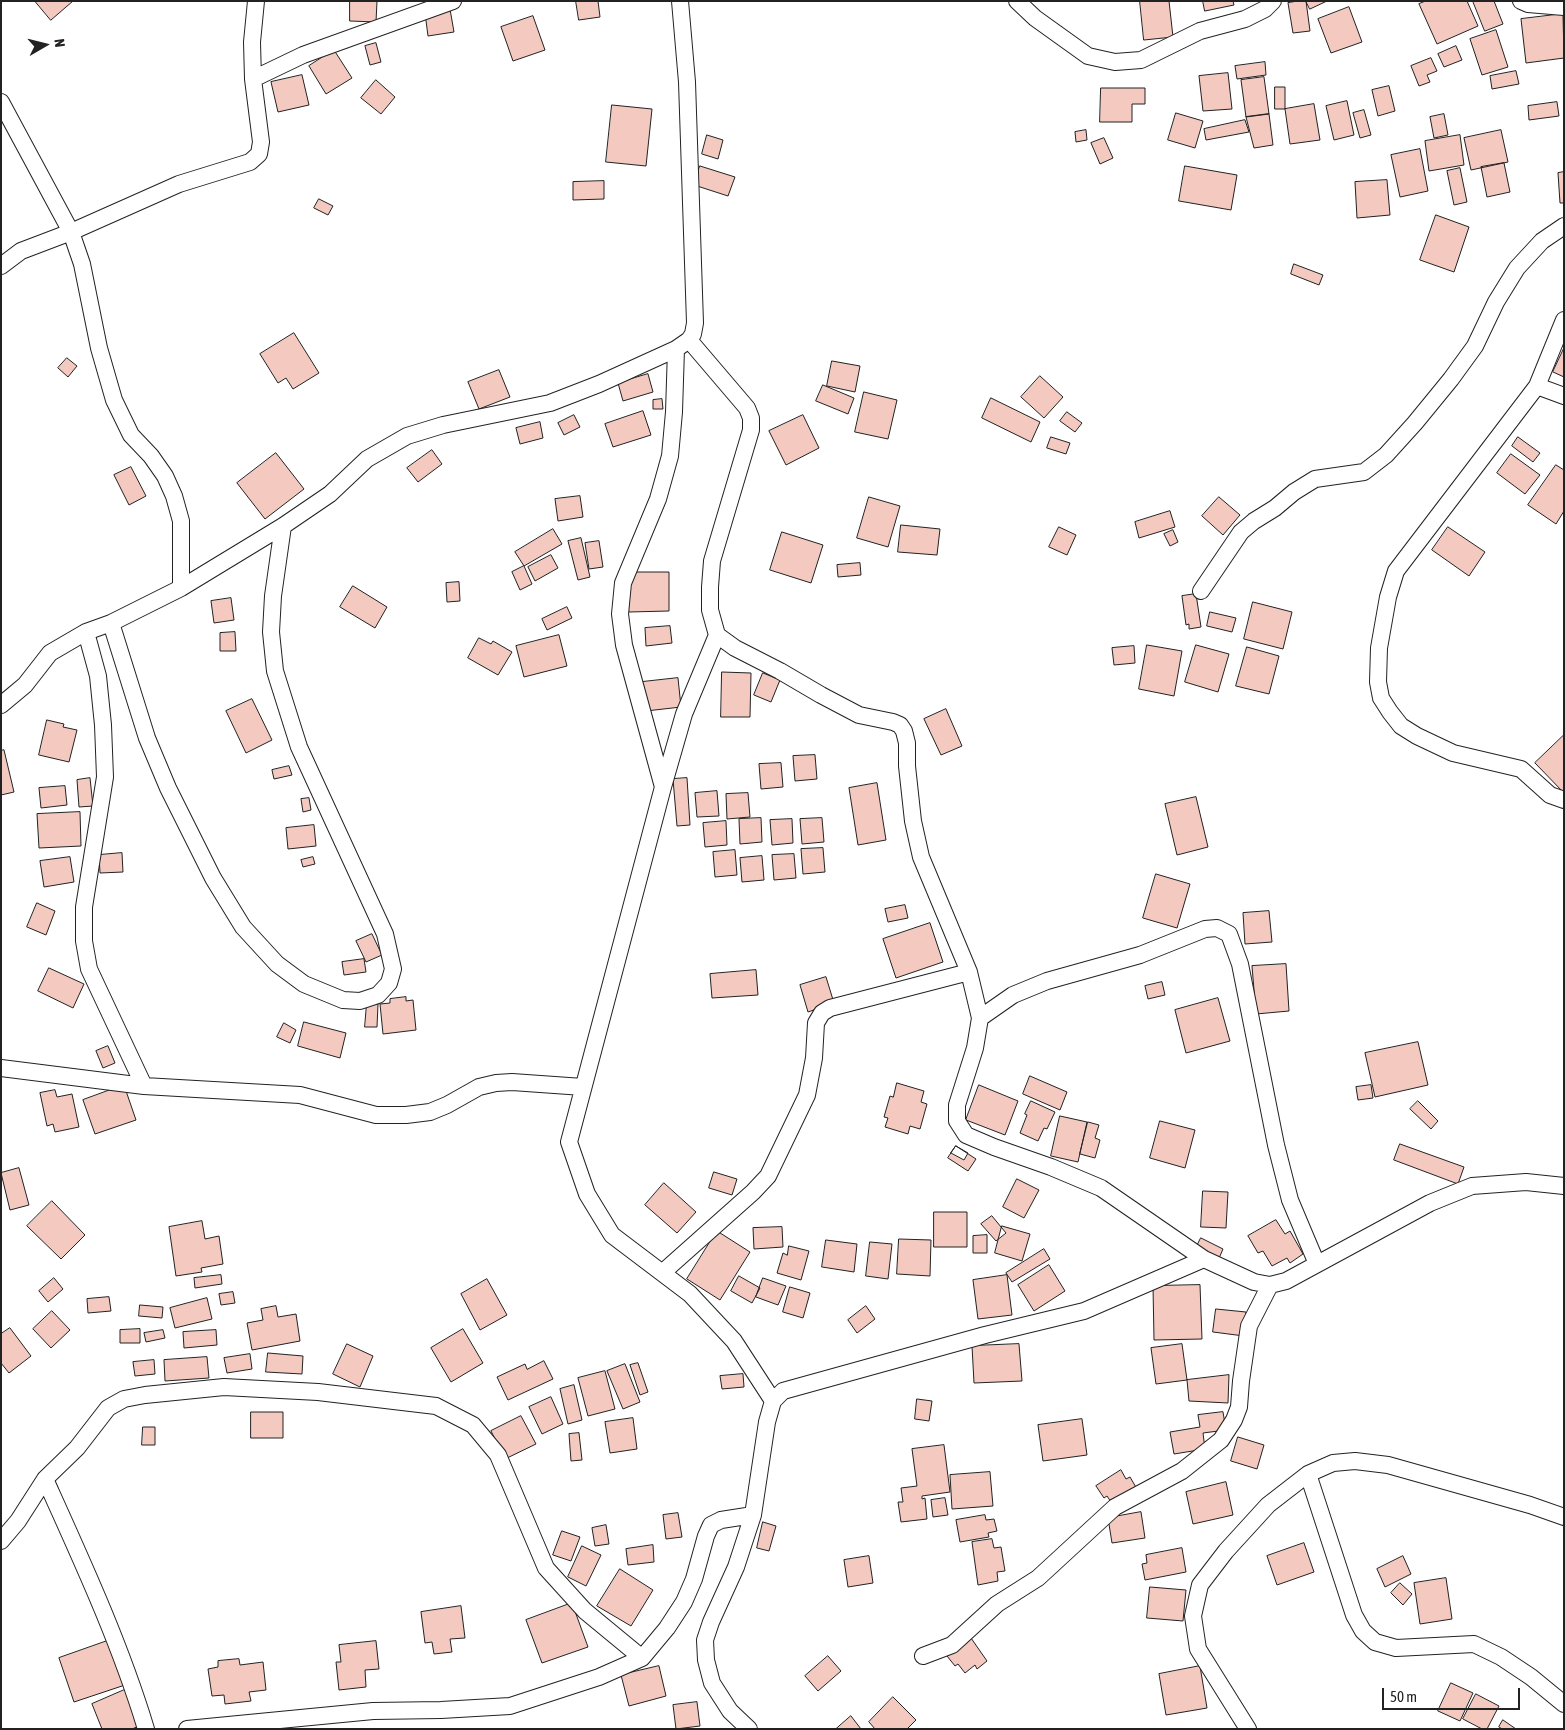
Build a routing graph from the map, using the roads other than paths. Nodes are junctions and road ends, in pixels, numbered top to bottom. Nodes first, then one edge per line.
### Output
1 (256, 1) edge
2 (452, 1) edge
3 (680, 1) edge
4 (1017, 1) edge
5 (1273, 1) edge
6 (1521, 1) edge
7 (1564, 7) edge
8 (253, 79) junction
9 (1, 102) edge
10 (1564, 226) edge
11 (71, 232) junction
12 (1, 266) edge
13 (1564, 320) edge
14 (682, 345) junction
15 (1537, 386) junction
16 (1564, 396) edge
17 (283, 526) junction
18 (181, 588) junction
19 (1201, 590) dead end
20 (111, 623) junction
21 (86, 632) junction
22 (717, 635) junction
23 (1, 705) edge
24 (663, 787) junction
25 (1564, 800) edge
26 (969, 972) junction
27 (980, 1018) junction
28 (1, 1068) edge
29 (144, 1086) junction
30 (583, 1087) junction
31 (1564, 1186) edge
32 (1204, 1259) junction
33 (1317, 1264) junction
34 (662, 1273) junction
35 (1270, 1285) junction
36 (773, 1401) junction
37 (1308, 1474) junction
38 (45, 1479) junction
39 (753, 1515) junction
40 (1564, 1517) edge
41 (1, 1541) edge
42 (923, 1656) dead end
43 (642, 1658) junction
44 (1564, 1704) edge
45 (146, 1729) edge
46 (187, 1729) edge
47 (749, 1729) edge
48 (1248, 1729) edge

1 - 8 street
2 - 8 street
3 - 14 street
4 - 5 street
6 - 7 street
8 - 11 street
9 - 11 street
10 - 19 street
11 - 12 street
11 - 18 street
13 - 15 street
14 - 17 street
14 - 22 street
14 - 24 street
15 - 16 street
15 - 25 street
17 - 18 street
17 - 20 street
18 - 20 street
20 - 21 street
21 - 23 street
21 - 29 street
22 - 24 street
22 - 26 street
24 - 30 street
26 - 27 street
26 - 34 street
27 - 32 street
27 - 33 street
28 - 29 street
29 - 30 street
30 - 34 street
31 - 33 street
32 - 35 street
32 - 36 street
33 - 35 street
34 - 36 street
35 - 42 street
36 - 39 street
37 - 40 street
37 - 44 street
37 - 48 street
38 - 41 street
38 - 43 street
38 - 45 street
39 - 43 street
39 - 47 street
43 - 46 street

